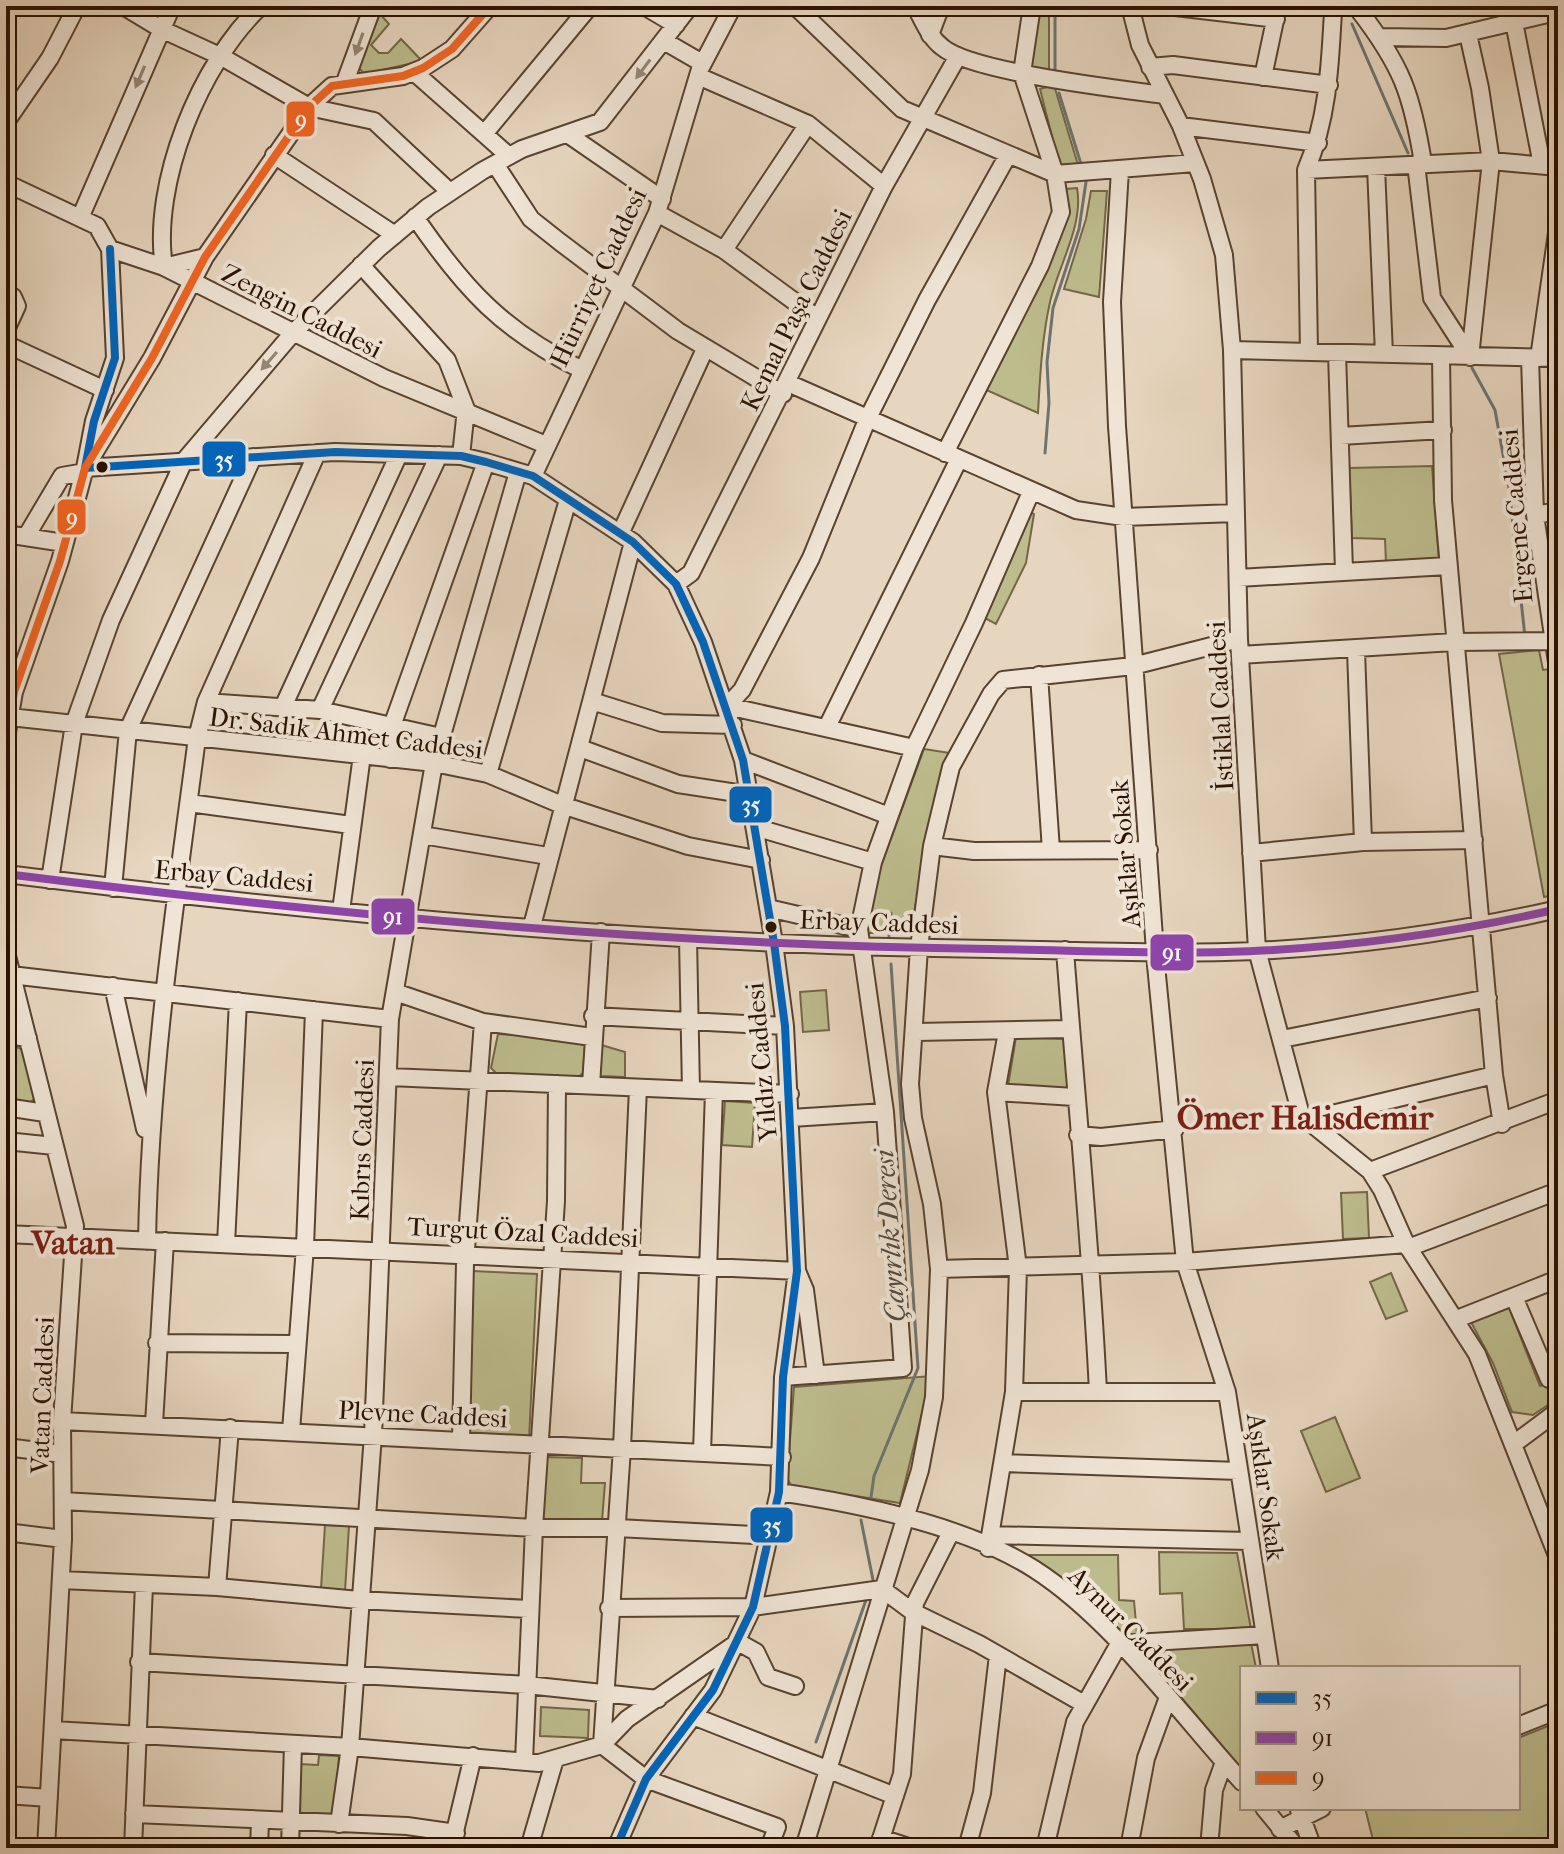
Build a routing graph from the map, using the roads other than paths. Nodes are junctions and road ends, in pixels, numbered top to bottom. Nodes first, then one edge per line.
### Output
1 (77, 6) edge
2 (123, 6) edge
3 (172, 6) edge
4 (261, 6) edge
5 (373, 6) edge
6 (590, 6) edge
7 (644, 6) edge
8 (690, 6) edge
9 (733, 6) edge
10 (795, 6) edge
11 (915, 6) edge
12 (941, 6) edge
13 (1032, 6) edge
14 (1130, 6) edge
15 (1167, 6) edge
16 (1339, 6) edge
17 (1396, 6) edge
18 (487, 7) edge
19 (1356, 7) edge
20 (1557, 12) edge
21 (1277, 13) edge
22 (1514, 22) junction
23 (676, 25) junction
24 (161, 29) junction
25 (1468, 34) junction
26 (930, 35) junction
27 (1380, 37) junction
28 (664, 41) junction
29 (958, 56) junction
30 (222, 57) junction
31 (1150, 67) junction
32 (700, 70) junction
33 (414, 72) junction
34 (1022, 73) junction
35 (1263, 77) junction
36 (345, 82) junction
37 (1329, 85) junction
38 (1164, 95) junction
39 (309, 107) junction
40 (922, 118) junction
41 (6, 122) edge
42 (808, 124) junction
43 (1181, 126) junction
44 (484, 134) junction
45 (569, 135) junction
46 (1318, 143) junction
47 (274, 155) junction
48 (1008, 155) junction
49 (502, 160) junction
50 (1491, 161) junction
51 (1195, 163) junction
52 (1420, 164) junction
53 (1550, 166) edge
54 (1376, 167) junction
55 (1120, 170) junction
56 (1306, 170) junction
57 (1055, 174) junction
58 (97, 177) junction
59 (6, 183) edge
60 (884, 186) junction
61 (450, 192) junction
62 (659, 206) junction
63 (415, 217) junction
64 (80, 218) junction
65 (97, 226) junction
66 (1558, 226) edge
67 (395, 235) junction
68 (110, 249) junction
69 (724, 250) junction
70 (205, 257) junction
71 (361, 265) junction
72 (164, 267) junction
73 (193, 283) junction
74 (621, 287) junction
75 (6, 293) edge
76 (817, 318) junction
77 (6, 330) edge
78 (292, 334) junction
79 (6, 344) edge
80 (705, 349) junction
81 (1232, 350) junction
82 (1309, 352) junction
83 (1337, 353) junction
84 (1384, 354) junction
85 (1441, 356) junction
86 (1470, 357) junction
87 (1534, 358) junction
88 (1558, 358) edge
89 (582, 370) junction
90 (786, 389) junction
91 (105, 390) junction
92 (466, 409) junction
93 (867, 420) junction
94 (1443, 430) junction
95 (1340, 436) junction
96 (546, 445) junction
97 (317, 453) junction
98 (399, 454) junction
99 (439, 455) junction
100 (461, 456) junction
101 (952, 456) junction
102 (253, 457) junction
103 (184, 461) junction
104 (486, 462) junction
105 (85, 470) junction
106 (525, 474) junction
107 (1042, 497) junction
108 (568, 500) junction
109 (1558, 511) edge
110 (1236, 513) junction
111 (1535, 515) junction
112 (1123, 517) junction
113 (6, 534) edge
114 (27, 535) junction
115 (627, 537) junction
116 (64, 543) junction
117 (1448, 566) junction
118 (1344, 571) junction
119 (1238, 578) junction
120 (676, 584) junction
121 (1454, 642) junction
122 (1549, 642) edge
123 (1240, 647) junction
124 (1356, 651) junction
125 (1133, 666) junction
126 (1558, 669) edge
127 (1039, 675) junction
128 (592, 701) junction
129 (206, 702) junction
130 (727, 706) junction
131 (283, 707) junction
132 (320, 710) junction
133 (10, 717) junction
134 (74, 724) junction
135 (733, 725) junction
136 (392, 726) junction
137 (827, 727) junction
138 (128, 730) junction
139 (441, 737) junction
140 (6, 738) edge
141 (197, 738) junction
142 (580, 748) junction
143 (914, 748) junction
144 (362, 755) junction
145 (390, 759) junction
146 (743, 760) junction
147 (434, 763) junction
148 (488, 774) junction
149 (750, 795) junction
150 (189, 803) junction
151 (562, 805) junction
152 (889, 816) junction
153 (351, 825) junction
154 (755, 827) junction
155 (422, 835) junction
156 (1474, 840) junction
157 (1363, 842) junction
158 (932, 846) junction
159 (1051, 850) junction
160 (1149, 850) junction
161 (1251, 853) junction
162 (548, 856) junction
163 (761, 860) junction
164 (873, 862) junction
165 (6, 874) edge
166 (50, 880) junction
167 (113, 888) junction
168 (177, 896) junction
169 (768, 908) junction
170 (1558, 909) edge
171 (341, 911) junction
172 (406, 916) junction
173 (532, 926) junction
174 (1482, 926) junction
175 (859, 929) junction
176 (601, 932) junction
177 (688, 939) junction
178 (774, 943) junction
179 (864, 947) junction
180 (919, 948) junction
181 (1065, 950) junction
182 (1257, 950) junction
183 (6, 952) edge
184 (1157, 952) junction
185 (11, 975) junction
186 (113, 986) junction
187 (163, 992) junction
188 (395, 992) junction
189 (1488, 998) junction
190 (238, 1001) junction
191 (314, 1010) junction
192 (593, 1016) junction
193 (390, 1019) junction
194 (483, 1022) junction
195 (689, 1023) junction
196 (785, 1026) junction
197 (1069, 1029) junction
198 (916, 1032) junction
199 (1007, 1032) junction
200 (6, 1035) edge
201 (592, 1037) junction
202 (28, 1038) junction
203 (1282, 1039) junction
204 (1494, 1075) junction
205 (389, 1077) junction
206 (480, 1081) junction
207 (557, 1084) junction
208 (591, 1085) junction
209 (638, 1088) junction
210 (691, 1090) junction
211 (714, 1091) junction
212 (996, 1092) junction
213 (790, 1094) junction
214 (1074, 1097) junction
215 (1558, 1100) edge
216 (6, 1107) edge
217 (885, 1112) junction
218 (45, 1113) junction
219 (791, 1118) junction
220 (1307, 1120) junction
221 (1502, 1124) junction
222 (1175, 1129) junction
223 (1078, 1135) junction
224 (6, 1141) edge
225 (54, 1146) junction
226 (149, 1146) junction
227 (1370, 1171) junction
228 (1558, 1191) edge
229 (6, 1234) edge
230 (74, 1237) junction
231 (147, 1241) junction
232 (165, 1241) junction
233 (226, 1244) junction
234 (1407, 1246) junction
235 (305, 1247) junction
236 (383, 1250) junction
237 (466, 1253) junction
238 (550, 1257) junction
239 (631, 1261) junction
240 (1185, 1262) junction
241 (1092, 1265) junction
242 (708, 1267) junction
243 (1018, 1268) junction
244 (939, 1269) junction
245 (797, 1271) junction
246 (1558, 1279) edge
247 (1514, 1297) junction
248 (1457, 1319) junction
249 (157, 1343) junction
250 (296, 1344) junction
251 (816, 1375) junction
252 (1558, 1376) edge
253 (783, 1377) junction
254 (1014, 1392) junction
255 (1098, 1392) junction
256 (1227, 1392) junction
257 (1558, 1411) edge
258 (62, 1421) junction
259 (154, 1424) junction
260 (230, 1428) junction
261 (291, 1431) junction
262 (373, 1435) junction
263 (461, 1440) junction
264 (1515, 1443) junction
265 (541, 1446) junction
266 (6, 1447) edge
267 (622, 1448) junction
268 (702, 1453) junction
269 (62, 1454) junction
270 (782, 1457) junction
271 (1003, 1463) junction
272 (1239, 1471) junction
273 (779, 1492) junction
274 (63, 1501) junction
275 (224, 1508) junction
276 (365, 1517) junction
277 (905, 1519) junction
278 (534, 1528) junction
279 (617, 1528) junction
280 (6, 1532) edge
281 (951, 1532) junction
282 (1554, 1534) edge
283 (772, 1536) junction
284 (63, 1539) junction
285 (1249, 1541) junction
286 (989, 1542) junction
287 (1558, 1558) edge
288 (61, 1580) junction
289 (144, 1585) junction
290 (217, 1587) junction
291 (882, 1589) junction
292 (359, 1600) junction
293 (753, 1607) junction
294 (609, 1608) junction
295 (529, 1609) junction
296 (913, 1612) junction
297 (1265, 1635) junction
298 (738, 1642) junction
299 (1119, 1644) junction
300 (998, 1655) junction
301 (139, 1662) junction
302 (1270, 1666) edge
303 (354, 1677) junction
304 (527, 1685) junction
305 (795, 1686) dead end
306 (604, 1694) junction
307 (658, 1699) junction
308 (1167, 1700) junction
309 (1084, 1704) junction
310 (1558, 1710) edge
311 (693, 1716) junction
312 (1520, 1725) edge
313 (53, 1730) junction
314 (137, 1735) junction
315 (293, 1744) junction
316 (602, 1745) junction
317 (350, 1747) junction
318 (473, 1756) junction
319 (555, 1759) junction
320 (524, 1761) junction
321 (1224, 1762) junction
322 (829, 1770) junction
323 (646, 1779) junction
324 (1240, 1780) edge
325 (6, 1795) edge
326 (895, 1796) junction
327 (49, 1798) junction
328 (1266, 1810) edge
329 (1300, 1812) edge
330 (134, 1814) junction
331 (260, 1820) junction
332 (290, 1821) junction
333 (339, 1824) junction
334 (1280, 1829) junction
335 (453, 1840) edge
336 (880, 1843) edge
337 (46, 1848) edge
338 (133, 1848) edge
339 (259, 1848) edge
340 (290, 1848) edge
341 (529, 1848) edge
342 (616, 1848) edge
343 (769, 1848) edge
344 (804, 1848) edge
345 (912, 1848) edge
346 (967, 1848) edge
347 (1045, 1848) edge
348 (1129, 1848) edge
349 (1209, 1848) edge
350 (1297, 1848) edge
351 (1313, 1848) edge

1 - 41 street
2 - 24 street
3 - 24 street
4 - 30 street
5 -> 36 street
6 - 44 street
7 - 23 street
8 - 23 street
9 - 32 street, Hürriyet Caddesi
10 - 40 street
11 - 26 street
12 - 26 street
13 - 34 street
14 - 31 street, İstiklal Caddesi
15 - 21 street
16 - 37 street
17 - 19 street
18 - 33 street
19 - 27 street
20 - 22 street
21 - 35 street
22 - 25 street
22 - 53 street
23 - 28 street
24 - 30 street
24 -> 58 street
25 - 27 street
25 - 50 street
26 - 29 street
27 - 52 street
28 - 32 street
28 -> 45 street
29 - 34 street
29 - 40 street, Kemal Paşa Caddesi
30 - 39 street
30 - 72 street
31 - 35 street
31 - 38 street, İstiklal Caddesi
32 - 42 street
32 - 62 street, Hürriyet Caddesi
33 - 36 street
33 - 44 street
34 - 38 street
34 - 57 street
35 - 37 street
36 - 39 street
37 - 46 street
38 - 43 street, İstiklal Caddesi
39 - 47 street
39 - 61 street
40 - 48 street
40 - 60 street, Kemal Paşa Caddesi
42 - 60 street
42 - 69 street
43 - 46 street
43 - 51 street, İstiklal Caddesi
44 - 49 street
45 - 49 street
45 - 62 street
46 - 56 street
47 - 67 street
47 - 70 street
48 - 57 street
48 - 93 street
49 - 61 street
49 - 74 street
50 - 52 street
50 - 53 street
50 - 86 street
51 - 55 street
51 - 81 street, İstiklal Caddesi
52 - 54 street
52 - 86 street
54 - 56 street
54 - 84 street
55 - 57 street
55 - 112 street, Aşıklar Sokak
56 - 82 street
57 - 101 street
58 - 64 street
58 - 65 street
59 - 64 street
60 - 76 street, Kemal Paşa Caddesi
61 - 63 street
62 - 69 street
62 - 74 street, Hürriyet Caddesi
63 - 67 street
63 - 89 street
64 - 65 street
65 - 68 street
66 - 87 street, Ergene Caddesi
67 - 71 street
68 - 72 street, Zengin Caddesi
68 - 91 street
69 - 76 street
70 - 72 street
70 - 73 street
71 - 78 street
71 - 92 street
72 - 73 street, Zengin Caddesi
73 - 78 street, Zengin Caddesi
73 - 105 street
74 - 80 street
74 - 89 street, Hürriyet Caddesi
75 - 77 street
76 - 90 street, Kemal Paşa Caddesi
78 - 92 street, Zengin Caddesi
78 -> 103 street
79 - 91 street
80 - 90 street
80 - 115 street
81 - 82 street
81 - 110 street, İstiklal Caddesi
82 - 83 street
83 - 84 street
83 - 95 street
84 - 85 street
85 - 86 street
85 - 94 street
86 - 87 street
87 - 88 street
87 - 111 street, Ergene Caddesi
89 - 96 street, Hürriyet Caddesi
90 - 93 street
90 - 120 street, Kemal Paşa Caddesi
91 - 105 street
92 - 96 street, Zengin Caddesi
92 - 100 street
93 - 101 street
93 - 130 street
94 - 95 street
94 - 117 street
95 - 118 street
96 - 106 street, Hürriyet Caddesi
97 - 98 street, Yıldız Caddesi
97 - 102 street, Yıldız Caddesi
97 - 129 street
98 - 99 street, Yıldız Caddesi
98 - 131 street
99 - 100 street, Yıldız Caddesi
99 - 132 street
100 - 104 street, Yıldız Caddesi
101 - 107 street
101 - 137 street
102 - 103 street, Yıldız Caddesi
102 - 138 street
103 - 105 street, Yıldız Caddesi
103 - 134 street
104 - 106 street, Yıldız Caddesi
104 - 136 street
105 - 114 street
105 - 116 street
106 - 108 street, Yıldız Caddesi
106 - 139 street, Kıbrıs Caddesi
107 - 112 street
107 - 143 street
108 - 115 street, Yıldız Caddesi
108 - 148 street
109 - 111 street
110 - 112 street
110 - 119 street, İstiklal Caddesi
111 - 122 street, Ergene Caddesi
112 - 125 street, Aşıklar Sokak
113 - 114 street
114 - 116 street
115 - 120 street, Yıldız Caddesi
115 - 128 street
116 - 133 street
117 - 118 street
117 - 121 street
118 - 119 street
119 - 123 street, İstiklal Caddesi
120 - 130 street, Yıldız Caddesi
121 - 122 street
121 - 124 street
121 - 156 street
122 - 126 street, Ergene Caddesi
123 - 124 street
123 - 125 street
123 - 161 street, İstiklal Caddesi
124 - 157 street
125 - 127 street
125 - 160 street, Aşıklar Sokak
127 - 158 street
127 - 159 street
128 - 135 street
128 - 142 street
129 - 131 street
129 - 141 street
130 - 135 street, Yıldız Caddesi
130 - 137 street
131 - 132 street
132 - 136 street
133 - 134 street, Dr. Sadık Ahmet Caddesi
133 - 140 street
134 - 138 street, Dr. Sadık Ahmet Caddesi
134 - 166 street
135 - 146 street, Yıldız Caddesi
136 - 139 street
136 - 145 street
137 - 143 street
138 - 141 street, Dr. Sadık Ahmet Caddesi
138 - 167 street
139 - 147 street, Kıbrıs Caddesi
141 - 144 street, Dr. Sadık Ahmet Caddesi
141 - 150 street
142 - 149 street
142 - 151 street
143 - 152 street
144 - 145 street, Dr. Sadık Ahmet Caddesi
144 - 153 street
145 - 147 street, Dr. Sadık Ahmet Caddesi
146 - 149 street, Yıldız Caddesi
146 - 152 street
147 - 148 street, Dr. Sadık Ahmet Caddesi
147 - 155 street, Kıbrıs Caddesi
148 - 151 street, Dr. Sadık Ahmet Caddesi
149 - 154 street, Yıldız Caddesi
150 - 153 street
150 - 168 street
151 - 162 street
151 - 163 street, Dr. Sadık Ahmet Caddesi
152 - 164 street
153 - 171 street
154 - 163 street, Yıldız Caddesi
154 - 164 street
155 - 162 street
155 - 172 street, Kıbrıs Caddesi
156 - 157 street
156 - 174 street
157 - 161 street
158 - 159 street
158 - 180 street
159 - 160 street
160 - 184 street, Aşıklar Sokak
161 - 182 street, İstiklal Caddesi
162 - 173 street
163 - 169 street, Yıldız Caddesi
164 - 175 street
165 - 166 street, Erbay Caddesi
166 - 167 street, Erbay Caddesi
167 - 168 street, Erbay Caddesi
168 - 171 street, Erbay Caddesi
168 - 187 street
169 - 175 street
169 - 178 street, Yıldız Caddesi
170 - 174 street, Erbay Caddesi
171 - 172 street, Erbay Caddesi
172 - 173 street, Erbay Caddesi
172 - 188 street, Kıbrıs Caddesi
173 - 176 street, Erbay Caddesi
174 - 182 street, Erbay Caddesi
174 - 189 street
175 - 179 street
176 - 177 street, Erbay Caddesi
176 - 192 street
177 - 178 street, Erbay Caddesi
177 - 195 street
178 - 179 street, Erbay Caddesi
178 - 196 street, Yıldız Caddesi
179 - 180 street, Erbay Caddesi
179 - 217 street
180 - 181 street, Erbay Caddesi
180 - 198 street
181 - 184 street, Erbay Caddesi
181 - 197 street
182 - 184 street, Erbay Caddesi
182 - 203 street, İstiklal Caddesi
183 - 185 street, Vatan Caddesi
184 - 222 street, Aşıklar Sokak
185 - 186 street
185 - 202 street, Vatan Caddesi
186 - 187 street
186 - 226 street
187 - 190 street
187 - 226 street
188 - 193 street, Kıbrıs Caddesi
188 - 194 street
189 - 203 street
189 - 204 street
190 - 191 street
190 - 233 street
191 - 193 street
191 - 235 street
192 - 195 street
192 - 201 street
193 - 205 street, Kıbrıs Caddesi
194 - 201 street
194 - 206 street
195 - 196 street
195 - 210 street
196 - 213 street, Yıldız Caddesi
197 - 199 street
197 - 214 street
198 - 199 street
198 - 244 street
199 - 212 street
200 - 202 street
201 - 208 street
202 - 218 street, Vatan Caddesi
203 - 220 street, İstiklal Caddesi
204 - 220 street
204 - 221 street
205 - 206 street
205 - 236 street, Kıbrıs Caddesi
206 - 207 street
206 - 237 street
207 - 208 street
207 - 238 street
208 - 209 street
209 - 210 street
209 - 239 street
210 - 211 street
211 - 213 street
211 - 242 street
212 - 214 street
212 - 243 street
213 - 219 street, Yıldız Caddesi
214 - 223 street
215 - 221 street
216 - 218 street
217 - 219 street
217 - 251 street
218 - 225 street, Vatan Caddesi
219 - 245 street, Yıldız Caddesi
220 - 227 street
221 - 227 street
222 - 223 street
222 - 240 street, Aşıklar Sokak
223 - 241 street
224 - 225 street
225 - 230 street, Vatan Caddesi
226 - 231 street
227 - 234 street
228 - 234 street
229 - 230 street, Turgut Özal Caddesi
230 - 231 street, Turgut Özal Caddesi
230 - 258 street, Vatan Caddesi
231 - 232 street, Turgut Özal Caddesi
232 - 233 street, Turgut Özal Caddesi
232 - 249 street
233 - 235 street, Turgut Özal Caddesi
234 - 240 street
234 - 248 street
235 - 236 street, Turgut Özal Caddesi
235 - 250 street
236 - 237 street, Turgut Özal Caddesi
236 - 262 street, Kıbrıs Caddesi
237 - 238 street, Turgut Özal Caddesi
237 - 263 street
238 - 239 street, Turgut Özal Caddesi
238 - 265 street
239 - 242 street, Turgut Özal Caddesi
239 - 267 street
240 - 241 street
240 - 256 street, Aşıklar Sokak
241 - 243 street
241 - 255 street
242 - 245 street, Turgut Özal Caddesi
242 - 268 street
243 - 244 street
243 - 254 street
244 - 277 street
245 - 251 street, Yıldız Caddesi
245 - 253 street, Yıldız Caddesi
246 - 247 street
247 - 248 street
247 - 252 street
248 - 264 street
249 - 250 street
249 - 259 street
250 - 261 street
251 - 253 street
253 - 270 street, Yıldız Caddesi
254 - 255 street
254 - 271 street
255 - 256 street
256 - 272 street, Aşıklar Sokak
257 - 264 street
258 - 259 street, Plevne Caddesi
258 - 269 street, Vatan Caddesi
259 - 260 street, Plevne Caddesi
260 - 261 street, Plevne Caddesi
260 - 275 street
261 - 262 street, Plevne Caddesi
262 - 263 street, Plevne Caddesi
262 - 276 street, Kıbrıs Caddesi
263 - 265 street, Plevne Caddesi
264 - 282 street
265 - 267 street, Plevne Caddesi
265 - 278 street
266 - 269 street
267 - 268 street, Plevne Caddesi
267 - 279 street
268 - 270 street, Plevne Caddesi
269 - 274 street, Vatan Caddesi
270 - 273 street, Yıldız Caddesi
271 - 272 street
271 - 286 street
272 - 285 street, Aşıklar Sokak
273 - 277 street, Aynur Caddesi
273 - 283 street, Yıldız Caddesi
274 - 275 street
274 - 284 street, Vatan Caddesi
275 - 276 street
275 - 290 street
276 - 278 street
276 - 292 street, Kıbrıs Caddesi
277 - 281 street, Aynur Caddesi
277 - 291 street
278 - 279 street
278 - 295 street
279 - 283 street
279 - 294 street
280 - 284 street
281 - 286 street, Aynur Caddesi
281 - 296 street
282 - 287 street
283 - 293 street, Yıldız Caddesi
284 - 288 street, Vatan Caddesi
285 - 286 street
285 - 297 street, Aşıklar Sokak
286 - 299 street, Aynur Caddesi
288 - 289 street
288 - 313 street, Vatan Caddesi
289 - 290 street
289 - 301 street
290 - 292 street
291 - 293 street
291 - 296 street
291 - 322 street
292 - 295 street
292 - 303 street, Kıbrıs Caddesi
293 - 294 street
293 - 298 street, Yıldız Caddesi
294 - 306 street
295 - 304 street
296 - 300 street
296 - 326 street
297 - 299 street
297 - 302 street, Aşıklar Sokak
298 - 305 street
298 - 307 street
298 - 311 street, Yıldız Caddesi
299 - 308 street, Aynur Caddesi
299 - 309 street
300 - 309 street
300 - 346 street
301 - 303 street
301 - 314 street
303 - 304 street
303 - 317 street, Kıbrıs Caddesi
304 - 306 street
304 - 320 street
306 - 307 street
306 - 316 street
307 - 316 street
308 - 321 street, Aynur Caddesi
308 - 348 street
309 - 347 street
310 - 312 street
311 - 322 street
311 - 323 street, Yıldız Caddesi
313 - 314 street
313 - 327 street, Vatan Caddesi
314 - 315 street
314 - 330 street
315 - 317 street
315 - 332 street
316 - 319 street
316 - 323 street
317 - 318 street
317 - 333 street, Kıbrıs Caddesi
318 - 320 street
318 - 335 street
319 - 320 street
319 - 341 street
321 - 324 street, Aynur Caddesi
321 - 349 street
322 - 326 street
322 - 344 street
323 - 342 street, Yıldız Caddesi
323 - 343 street
325 - 327 street
326 - 336 street
327 - 337 street, Vatan Caddesi
328 - 334 street
329 - 334 street
329 - 351 street
330 - 331 street
330 - 338 street
331 - 332 street
331 - 339 street
332 - 333 street
332 - 340 street
333 - 335 street
334 - 350 street
336 - 345 street

